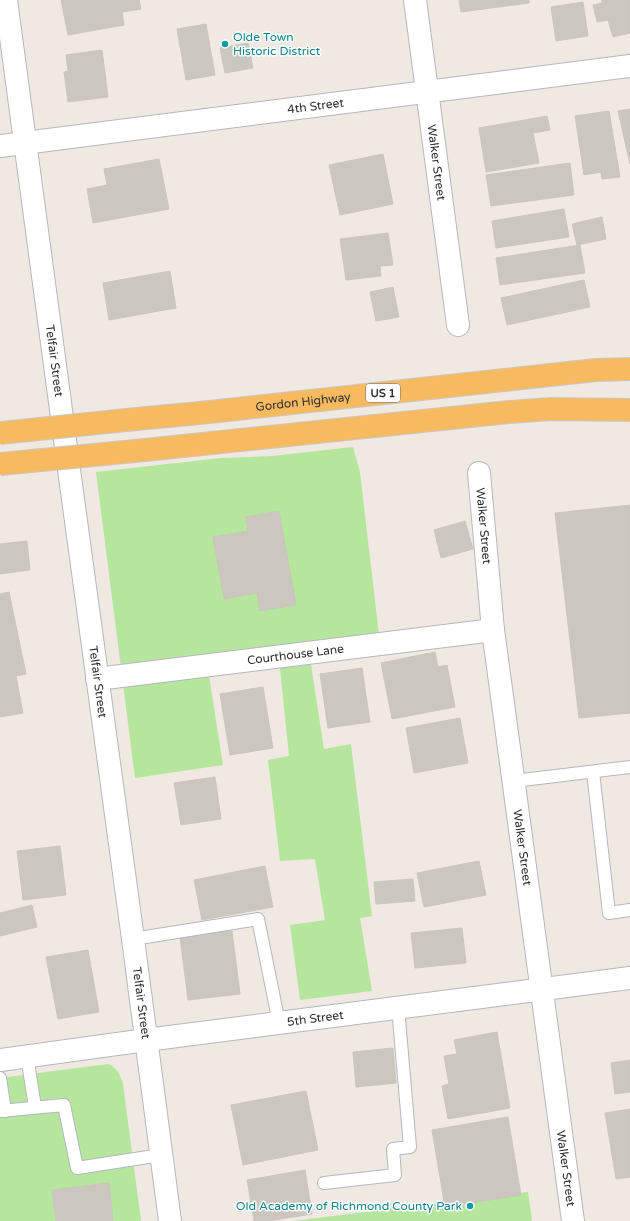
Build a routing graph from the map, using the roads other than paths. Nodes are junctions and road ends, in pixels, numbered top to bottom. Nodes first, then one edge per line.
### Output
1 (6, 0) edge
2 (415, 0) edge
3 (630, 66) edge
4 (427, 91) junction
5 (25, 143) junction
6 (0, 146) edge
7 (458, 325) dead end
8 (630, 369) edge
9 (630, 410) edge
10 (0, 434) edge
11 (0, 464) edge
12 (479, 473) dead end
13 (493, 630) junction
14 (97, 680) junction
15 (630, 767) edge
16 (593, 772) junction
17 (514, 781) junction
18 (630, 910) edge
19 (133, 939) junction
20 (630, 978) edge
21 (542, 989) junction
22 (398, 1007) junction
23 (279, 1023) junction
24 (146, 1040) junction
25 (27, 1056) junction
26 (0, 1060) edge
27 (0, 1078) edge
28 (35, 1108) junction
29 (2, 1111) edge
30 (161, 1155) junction
31 (324, 1183) dead end
32 (170, 1221) edge
33 (573, 1221) edge

1 - 5 street, Telfair Street
2 - 4 street, Walker Street
3 - 4 street, 4th Street
4 - 5 street, 4th Street
4 - 7 street, Walker Street
5 - 6 street, 4th Street
5 - 14 street, Telfair Street
8 - 10 highway, Gordon Highway / US 1, bridge
9 - 11 highway, bridge
12 - 13 street, Walker Street
13 - 14 street, Courthouse Lane
13 - 17 street, Walker Street
14 - 19 street, Telfair Street
15 - 16 lane
16 - 17 lane
16 - 18 lane
17 - 21 street, Walker Street
19 - 23 lane
19 - 24 street, Telfair Street
20 - 21 street, 5th Street
21 - 22 street, 5th Street
21 - 33 street, Walker Street
22 - 23 street, 5th Street
22 - 31 lane
23 - 24 street, 5th Street
24 - 25 street, 5th Street
24 - 30 street, Telfair Street
25 - 26 street, 5th Street
25 - 28 lane
27 - 29 lane
28 - 29 lane
28 - 30 lane
30 - 32 street, Telfair Street

